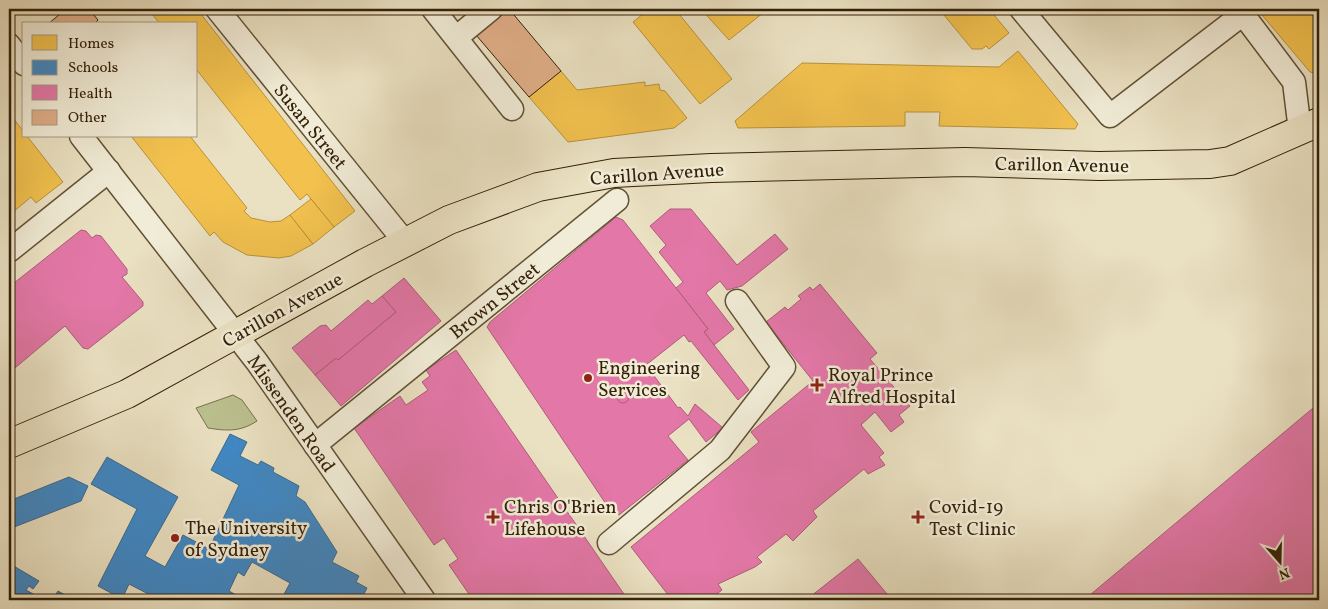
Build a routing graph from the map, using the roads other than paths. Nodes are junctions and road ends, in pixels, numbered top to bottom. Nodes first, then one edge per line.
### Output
1 (217, 9) edge
2 (433, 9) edge
3 (491, 9) edge
4 (1021, 9) edge
5 (1241, 11) edge
6 (457, 37) junction
7 (9, 45) edge
8 (22, 61) edge
9 (512, 109) dead end
10 (1310, 127) edge
11 (83, 138) edge
12 (108, 170) junction
13 (617, 200) dead end
14 (405, 242) junction
15 (9, 250) edge
16 (736, 301) dead end
17 (236, 334) junction
18 (9, 444) edge
19 (315, 445) junction
20 (609, 543) dead end
21 (424, 600) edge

1 - 14 street, Susan Street
2 - 6 street
3 - 6 street
4 - 5 street
5 - 10 street
6 - 9 street
7 - 8 street
10 - 14 main road, Carillon Avenue
11 - 12 street, Missenden Road
12 - 15 street
12 - 17 street, Missenden Road
13 - 19 street, Brown Street
14 - 17 main road, Carillon Avenue
16 - 20 street
17 - 18 main road, Carillon Avenue
17 - 19 street, Missenden Road
19 - 21 street, Missenden Road

